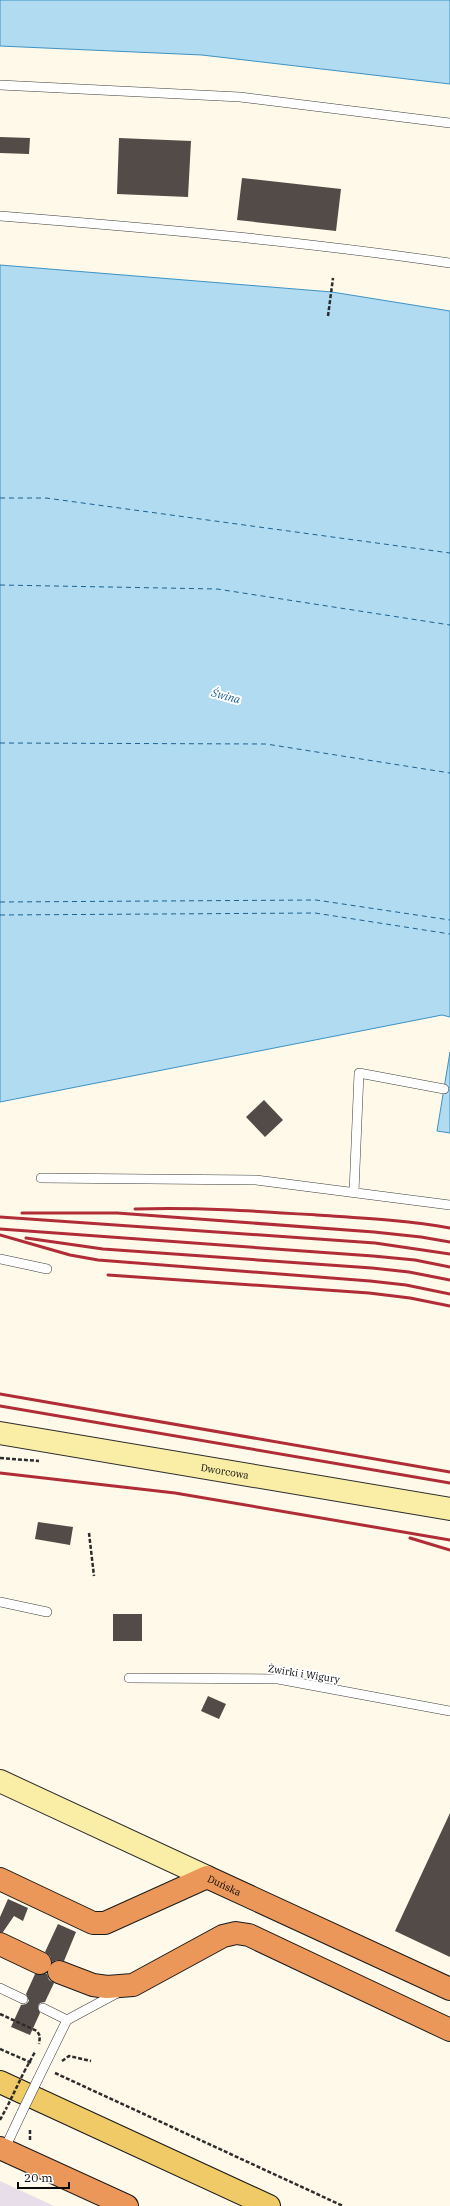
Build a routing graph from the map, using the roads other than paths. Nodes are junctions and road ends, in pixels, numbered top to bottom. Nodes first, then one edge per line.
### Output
1 (0, 85) edge
2 (450, 123) edge
3 (0, 216) edge
4 (450, 263) edge
5 (444, 1089) dead end
6 (40, 1178) dead end
7 (354, 1192) junction
8 (450, 1205) edge
9 (0, 1259) edge
10 (47, 1269) dead end
11 (0, 1433) edge
12 (450, 1508) edge
13 (0, 1602) edge
14 (47, 1612) dead end
15 (129, 1678) dead end
16 (450, 1710) edge
17 (0, 1781) edge
18 (208, 1877) junction
19 (0, 1879) edge
20 (0, 1944) edge
21 (133, 1985) junction
22 (0, 1988) edge
23 (450, 1989) edge
24 (23, 1999) dead end
25 (43, 2008) dead end
26 (68, 2020) junction
27 (450, 2030) edge
28 (0, 2082) edge
29 (2, 2149) edge
30 (127, 2206) edge
31 (269, 2206) edge

1 - 2 lane
3 - 4 lane
5 - 7 lane
6 - 7 lane
7 - 8 lane
9 - 10 lane
11 - 12 street, Dworcowa
13 - 14 lane
15 - 16 lane, Żwirki i Wigury
17 - 18 street, Duńska
18 - 19 highway
18 - 23 highway, Duńska
20 - 21 highway
21 - 26 lane
21 - 27 highway
22 - 24 lane
25 - 26 lane
26 - 29 lane, bridge
28 - 31 main road
29 - 30 highway

